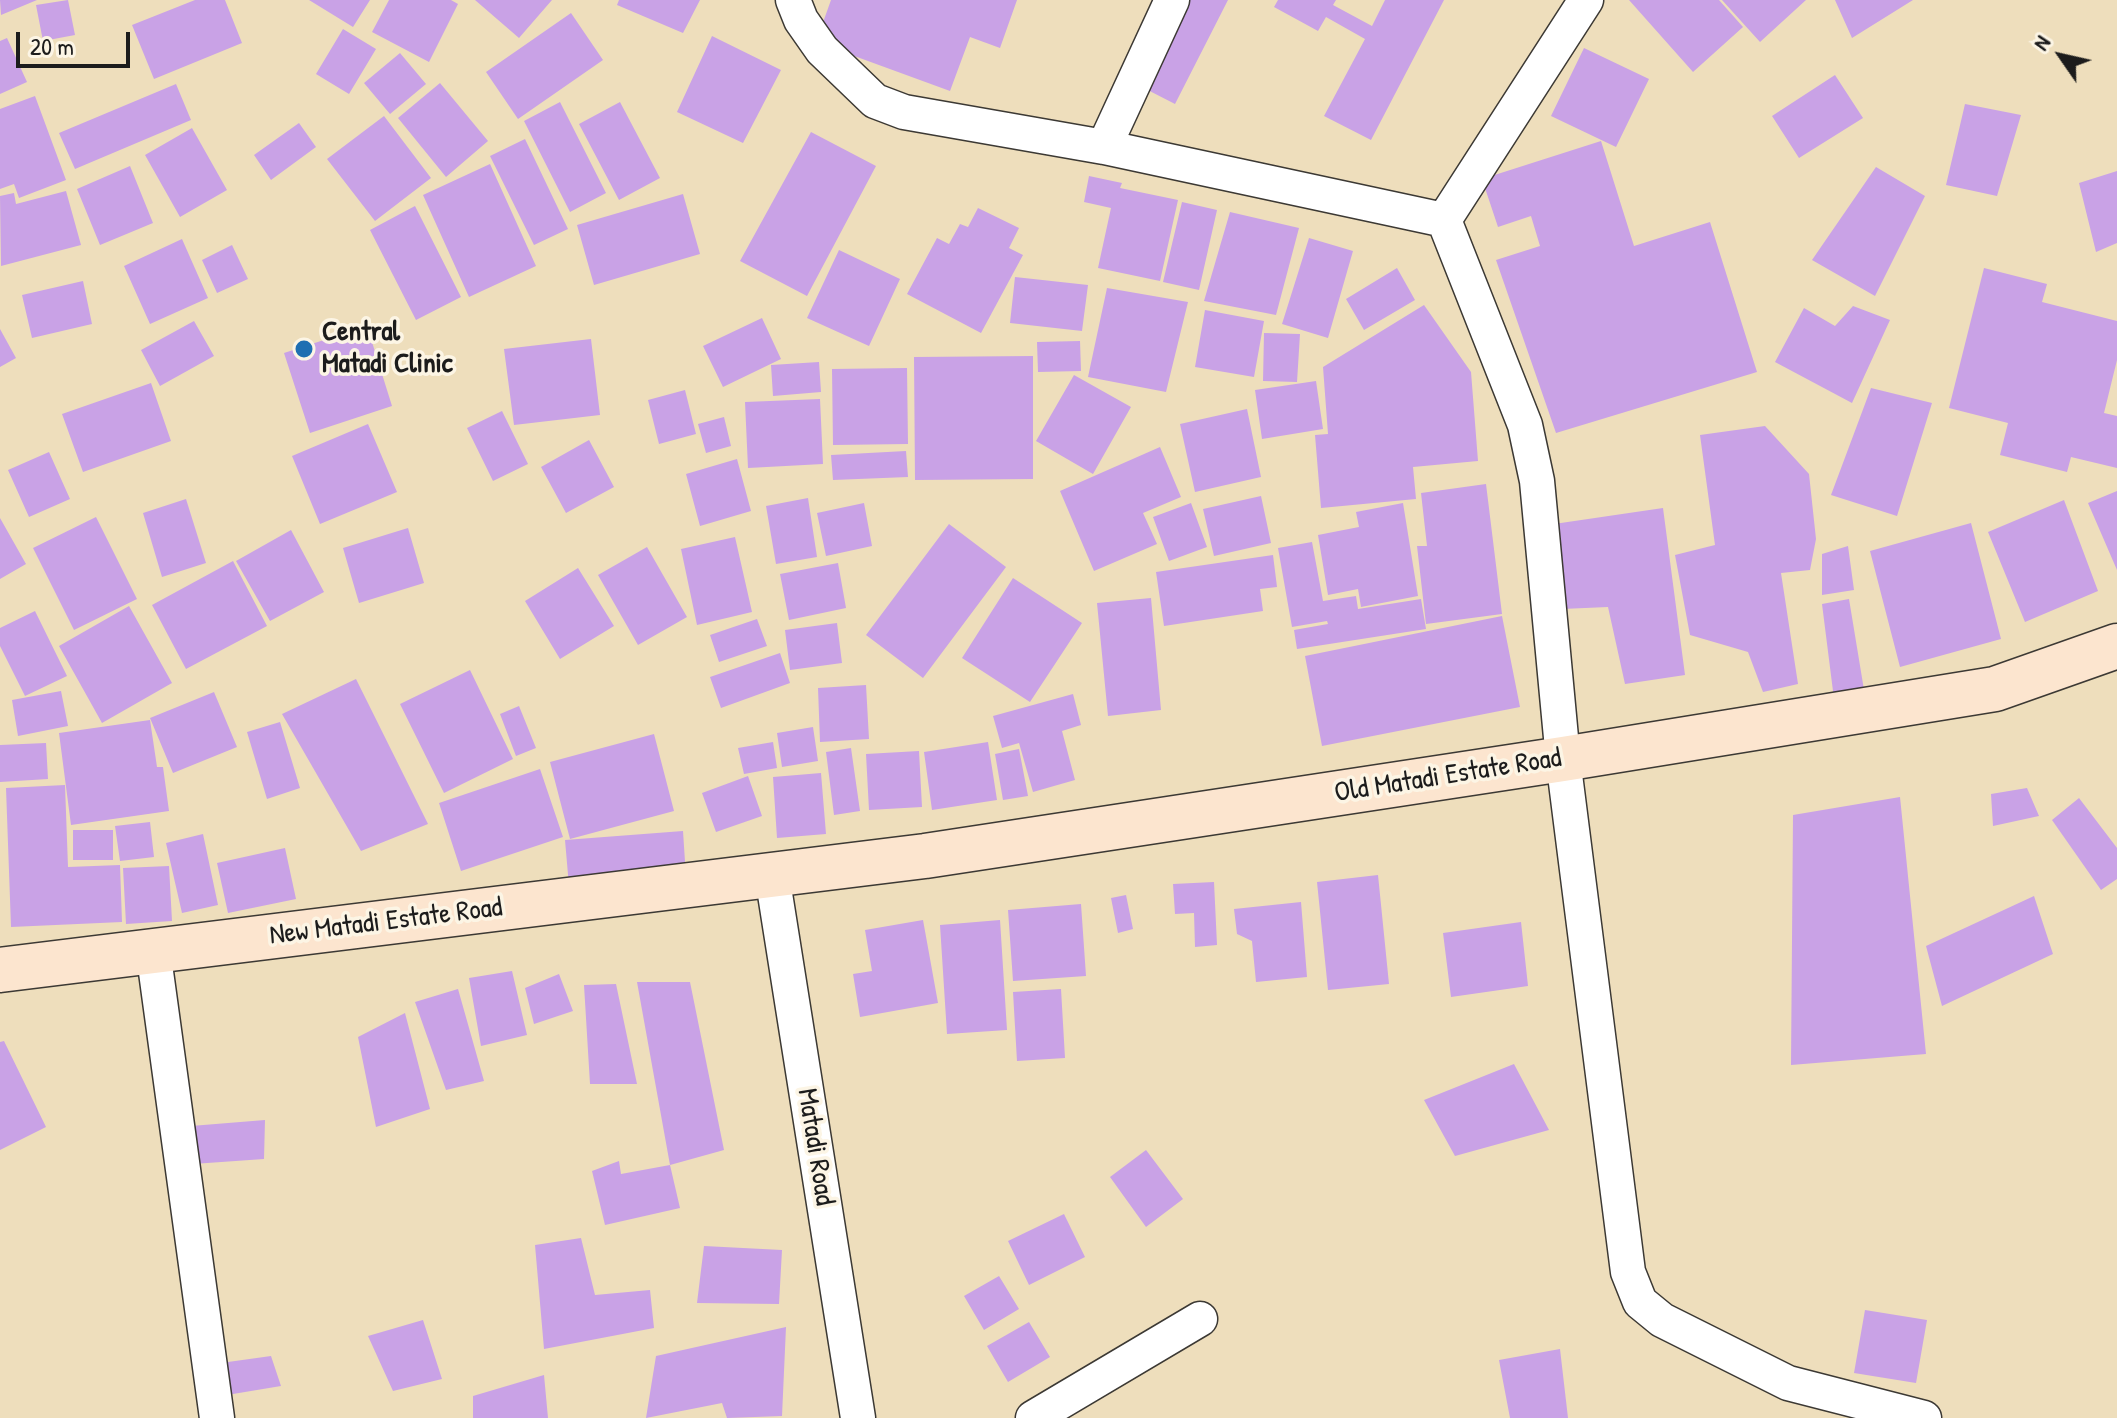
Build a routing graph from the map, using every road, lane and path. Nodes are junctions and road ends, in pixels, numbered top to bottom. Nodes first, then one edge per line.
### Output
1 (793, 0) edge
2 (1172, 0) edge
3 (1586, 0) edge
4 (1104, 147) junction
5 (1444, 220) junction
6 (2117, 646) edge
7 (1563, 759) junction
8 (772, 875) junction
9 (153, 950) junction
10 (0, 970) edge
11 (1200, 1319) dead end
12 (217, 1418) edge
13 (858, 1418) edge
14 (1033, 1418) edge
15 (1924, 1418) edge

1 - 4 street
2 - 4 street
3 - 5 street
4 - 5 street
5 - 7 street
6 - 7 street, Old Matadi Estate Road
7 - 8 street, Old Matadi Estate Road
7 - 15 street
8 - 9 street, New Matadi Estate Road
8 - 13 street, Matadi Road
9 - 10 street, New Matadi Estate Road
9 - 12 street
11 - 14 street

